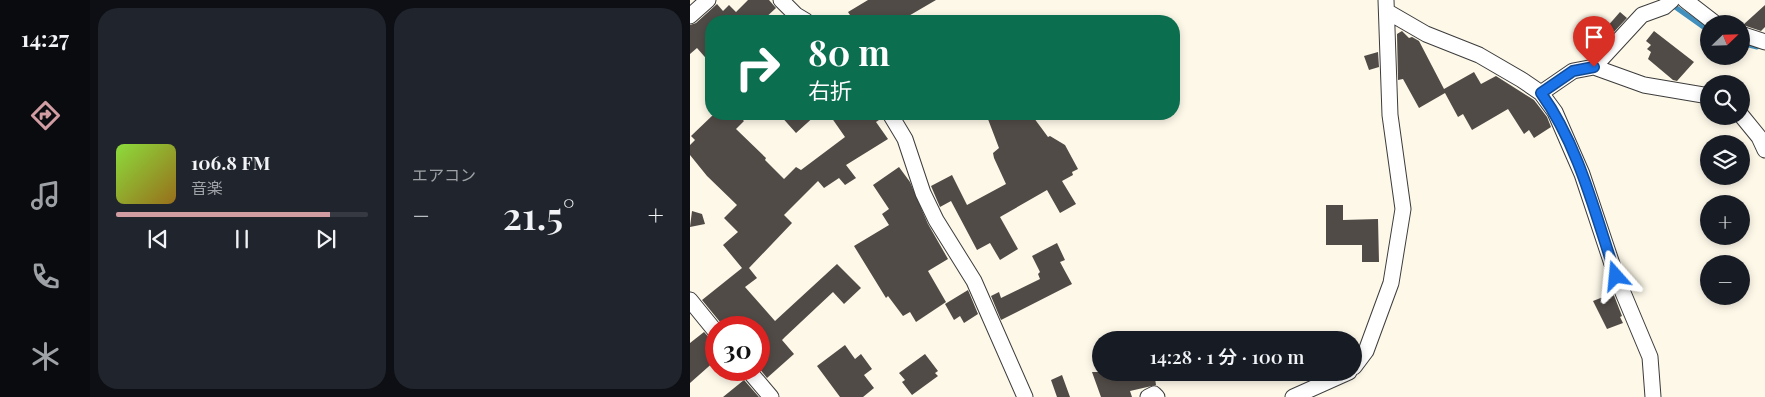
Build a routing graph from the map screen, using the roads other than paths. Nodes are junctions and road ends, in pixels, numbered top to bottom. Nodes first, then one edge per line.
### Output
1 (708, 0) edge
2 (781, 0) edge
3 (1685, 0) edge
4 (1668, 4) edge
5 (1387, 6) edge
6 (796, 15) edge
7 (1704, 15) edge
8 (690, 16) edge
9 (1750, 37) edge
10 (1765, 42) edge
11 (1594, 67) junction
12 (1541, 93) junction
13 (1700, 94) edge
14 (894, 120) edge
15 (1750, 125) edge
16 (1765, 150) edge
17 (690, 300) edge
18 (705, 318) edge
19 (1362, 356) edge
20 (757, 381) edge
21 (1329, 381) edge
22 (771, 397) edge
23 (1025, 397) edge
24 (1148, 397) edge
25 (1157, 397) edge
26 (1293, 397) edge
27 (1653, 397) edge

1 - 8 street
2 - 6 street
3 - 7 street
4 - 11 street
5 - 12 street
5 - 19 street
9 - 10 street
11 - 12 street
11 - 13 street
12 - 27 street
14 - 23 street
15 - 16 street
17 - 18 street
20 - 22 street
21 - 26 street
24 - 25 street

